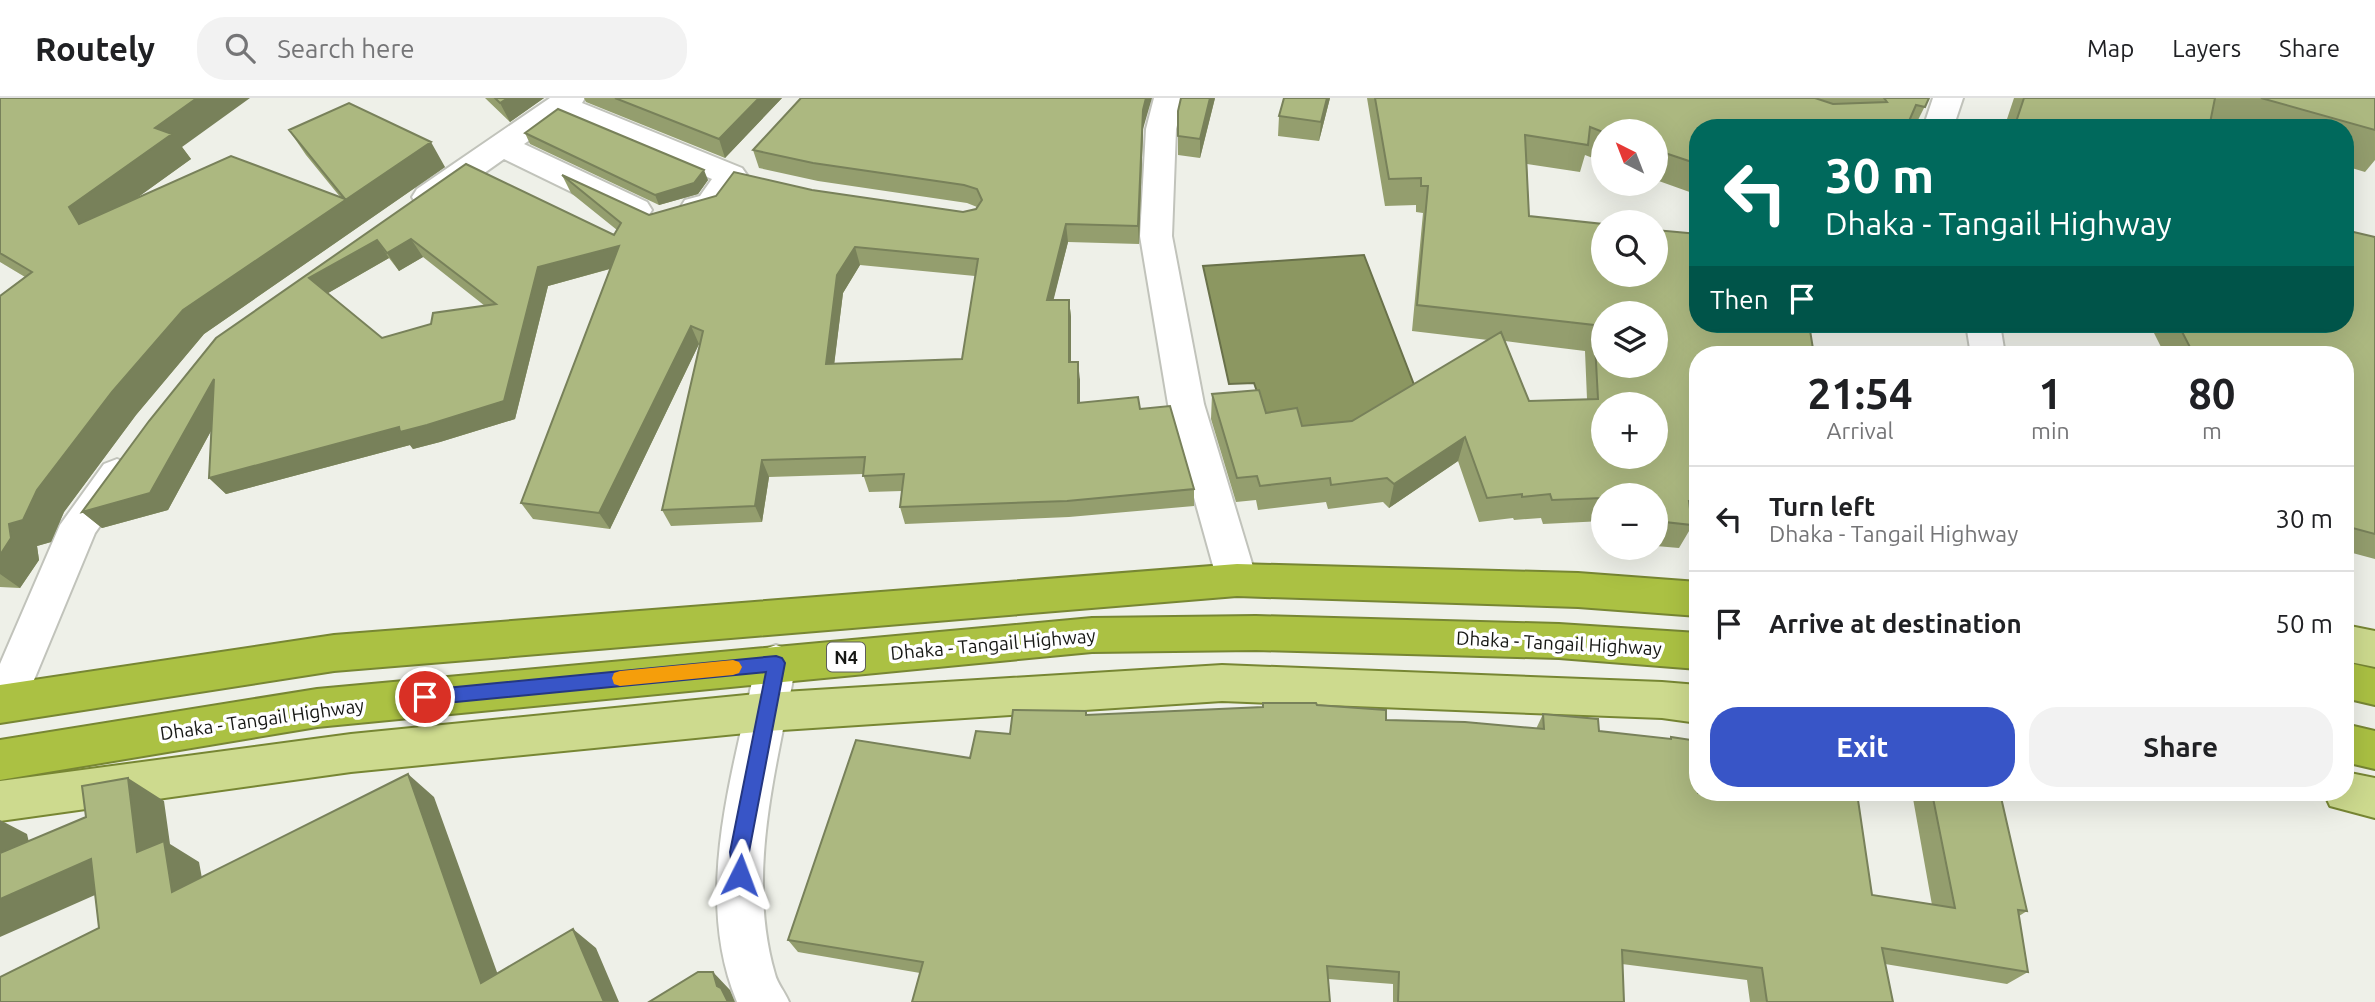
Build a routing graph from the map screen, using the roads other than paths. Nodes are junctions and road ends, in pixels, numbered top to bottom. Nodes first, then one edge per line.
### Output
1 (1169, 98) edge
2 (1948, 98) edge
3 (565, 101) edge
4 (1940, 119) edge
5 (502, 146) junction
6 (404, 214) edge
7 (135, 449) edge
8 (1237, 580) junction
9 (1689, 598) edge
10 (2354, 645) edge
11 (2375, 649) edge
12 (1689, 650) edge
13 (776, 663) junction
14 (2354, 682) edge
15 (2375, 687) edge
16 (2, 704) edge
17 (1689, 704) edge
18 (767, 712) junction
19 (2354, 745) edge
20 (2375, 750) edge
21 (0, 760) edge
22 (2354, 794) edge
23 (2375, 798) edge
24 (0, 801) edge
25 (765, 1002) edge

1 - 8 street
2 - 4 street
3 - 5 street
3 - 5 street
5 - 6 street
7 - 16 street
8 - 9 highway
8 - 16 highway
10 - 11 main road
12 - 13 highway, Dhaka - Tangail Highway / N4
13 - 18 street
13 - 21 highway, Dhaka - Tangail Highway / N4
14 - 15 highway
17 - 18 main road
18 - 24 main road
18 - 25 street
19 - 20 highway
22 - 23 main road

